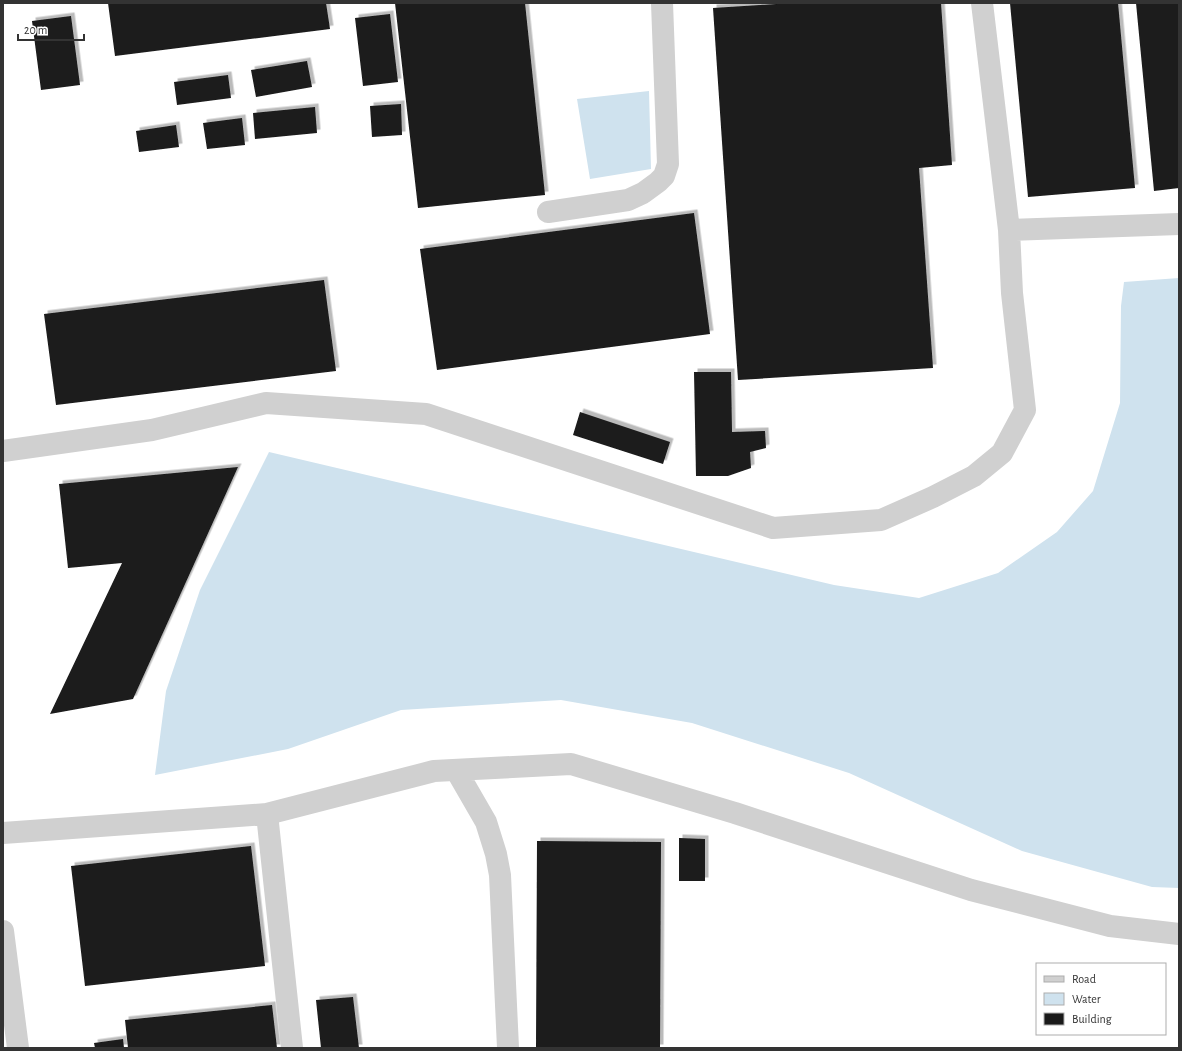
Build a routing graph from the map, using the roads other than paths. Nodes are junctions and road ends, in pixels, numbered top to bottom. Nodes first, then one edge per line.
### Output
1 (662, 3) edge
2 (982, 3) edge
3 (548, 212) dead end
4 (1179, 224) edge
5 (1009, 230) junction
6 (3, 451) edge
7 (456, 770) junction
8 (267, 814) junction
9 (3, 833) edge
10 (3, 931) edge
11 (1179, 934) edge
12 (18, 1048) edge
13 (292, 1048) edge
14 (508, 1048) edge

1 - 3 street
2 - 5 street
4 - 5 street
5 - 6 street
7 - 8 street
7 - 11 street
7 - 14 street
8 - 9 street
8 - 13 street
10 - 12 street

